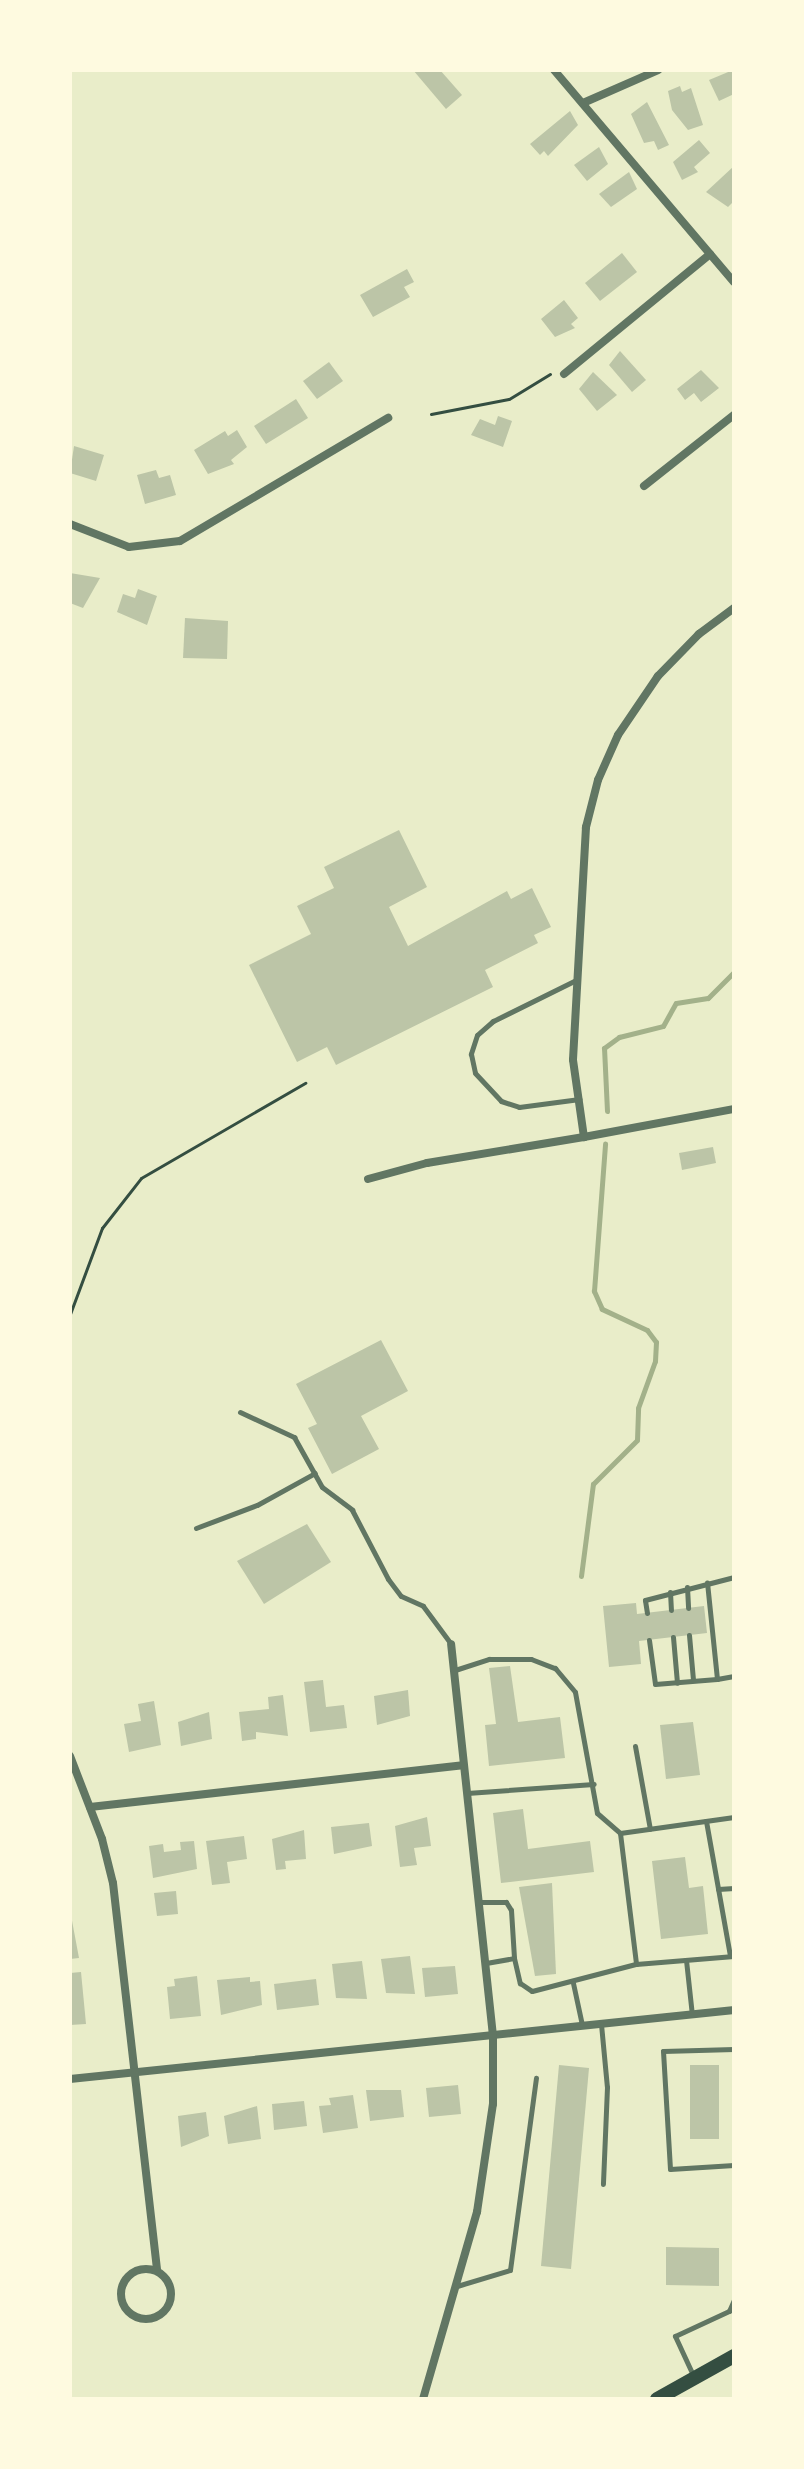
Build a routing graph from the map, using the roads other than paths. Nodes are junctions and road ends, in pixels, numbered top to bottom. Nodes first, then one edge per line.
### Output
1 (554, 70) edge
2 (658, 70) edge
3 (583, 103) junction
4 (710, 254) junction
5 (734, 282) edge
6 (567, 372) road end
7 (734, 415) edge
8 (388, 418) dead end
9 (644, 486) dead end
10 (70, 524) edge
11 (734, 608) edge
12 (576, 980) junction
13 (579, 1099) junction
14 (734, 1109) edge
15 (584, 1137) junction
16 (368, 1179) dead end
17 (240, 1412) dead end
18 (315, 1473) junction
19 (196, 1528) dead end
20 (734, 1577) edge
21 (707, 1583) junction
22 (687, 1587) junction
23 (670, 1592) junction
24 (688, 1608) dead end
25 (671, 1610) dead end
26 (647, 1613) dead end
27 (689, 1635) dead end
28 (673, 1637) dead end
29 (649, 1640) dead end
30 (451, 1644) joint
31 (454, 1671) junction
32 (734, 1676) edge
33 (717, 1679) junction
34 (693, 1680) junction
35 (677, 1683) junction
36 (635, 1746) dead end
37 (70, 1756) edge
38 (463, 1765) junction
39 (594, 1784) junction
40 (466, 1793) junction
41 (90, 1807) junction
42 (734, 1817) edge
43 (706, 1821) junction
44 (650, 1829) junction
45 (620, 1833) junction
46 (734, 1888) edge
47 (718, 1889) junction
48 (478, 1902) junction
49 (732, 1956) edge
50 (514, 1958) junction
51 (686, 1960) junction
52 (484, 1963) junction
53 (636, 1964) junction
54 (573, 1983) junction
55 (734, 2010) edge
56 (692, 2015) junction
57 (601, 2024) junction
58 (582, 2026) junction
59 (493, 2036) junction
60 (734, 2049) edge
61 (136, 2072) junction
62 (536, 2078) dead end
63 (70, 2079) edge
64 (734, 2165) edge
65 (603, 2184) dead end
66 (157, 2271) junction
67 (457, 2286) junction
68 (734, 2300) edge
69 (734, 2356) edge
70 (694, 2378) junction
71 (423, 2399) edge
72 (657, 2399) edge

1 - 3 street
2 - 3 street
3 - 4 street
4 - 5 street
4 - 6 street
7 - 9 street
8 - 10 street
11 - 12 street
12 - 13 street
12 - 13 lane
13 - 15 street
14 - 15 street
15 - 16 street
17 - 18 lane
18 - 19 lane
18 - 30 lane
20 - 21 lane
21 - 22 lane
21 - 33 lane
22 - 23 lane
22 - 24 lane
23 - 25 lane
23 - 26 lane
27 - 34 lane
28 - 35 lane
29 - 35 lane
30 - 31 street
31 - 38 street
31 - 39 lane
32 - 33 lane
33 - 34 lane
34 - 35 lane
36 - 44 lane
37 - 41 street
38 - 40 street
38 - 41 street
39 - 40 lane
39 - 45 lane
40 - 48 street
41 - 61 street
42 - 43 lane
43 - 44 lane
43 - 47 lane
44 - 45 lane
45 - 53 lane
46 - 47 lane
47 - 49 lane
48 - 50 lane
48 - 52 street
49 - 51 lane
50 - 52 lane
50 - 54 lane
51 - 53 lane
51 - 56 lane
52 - 59 street
53 - 54 lane
54 - 58 lane
55 - 56 street
56 - 57 street
57 - 58 street
57 - 65 lane
58 - 59 street
59 - 61 street
59 - 67 street
60 - 64 lane
61 - 63 street
61 - 66 street
62 - 67 lane
66 - 66 street
67 - 71 street
68 - 70 lane
69 - 70 main road
70 - 72 main road

